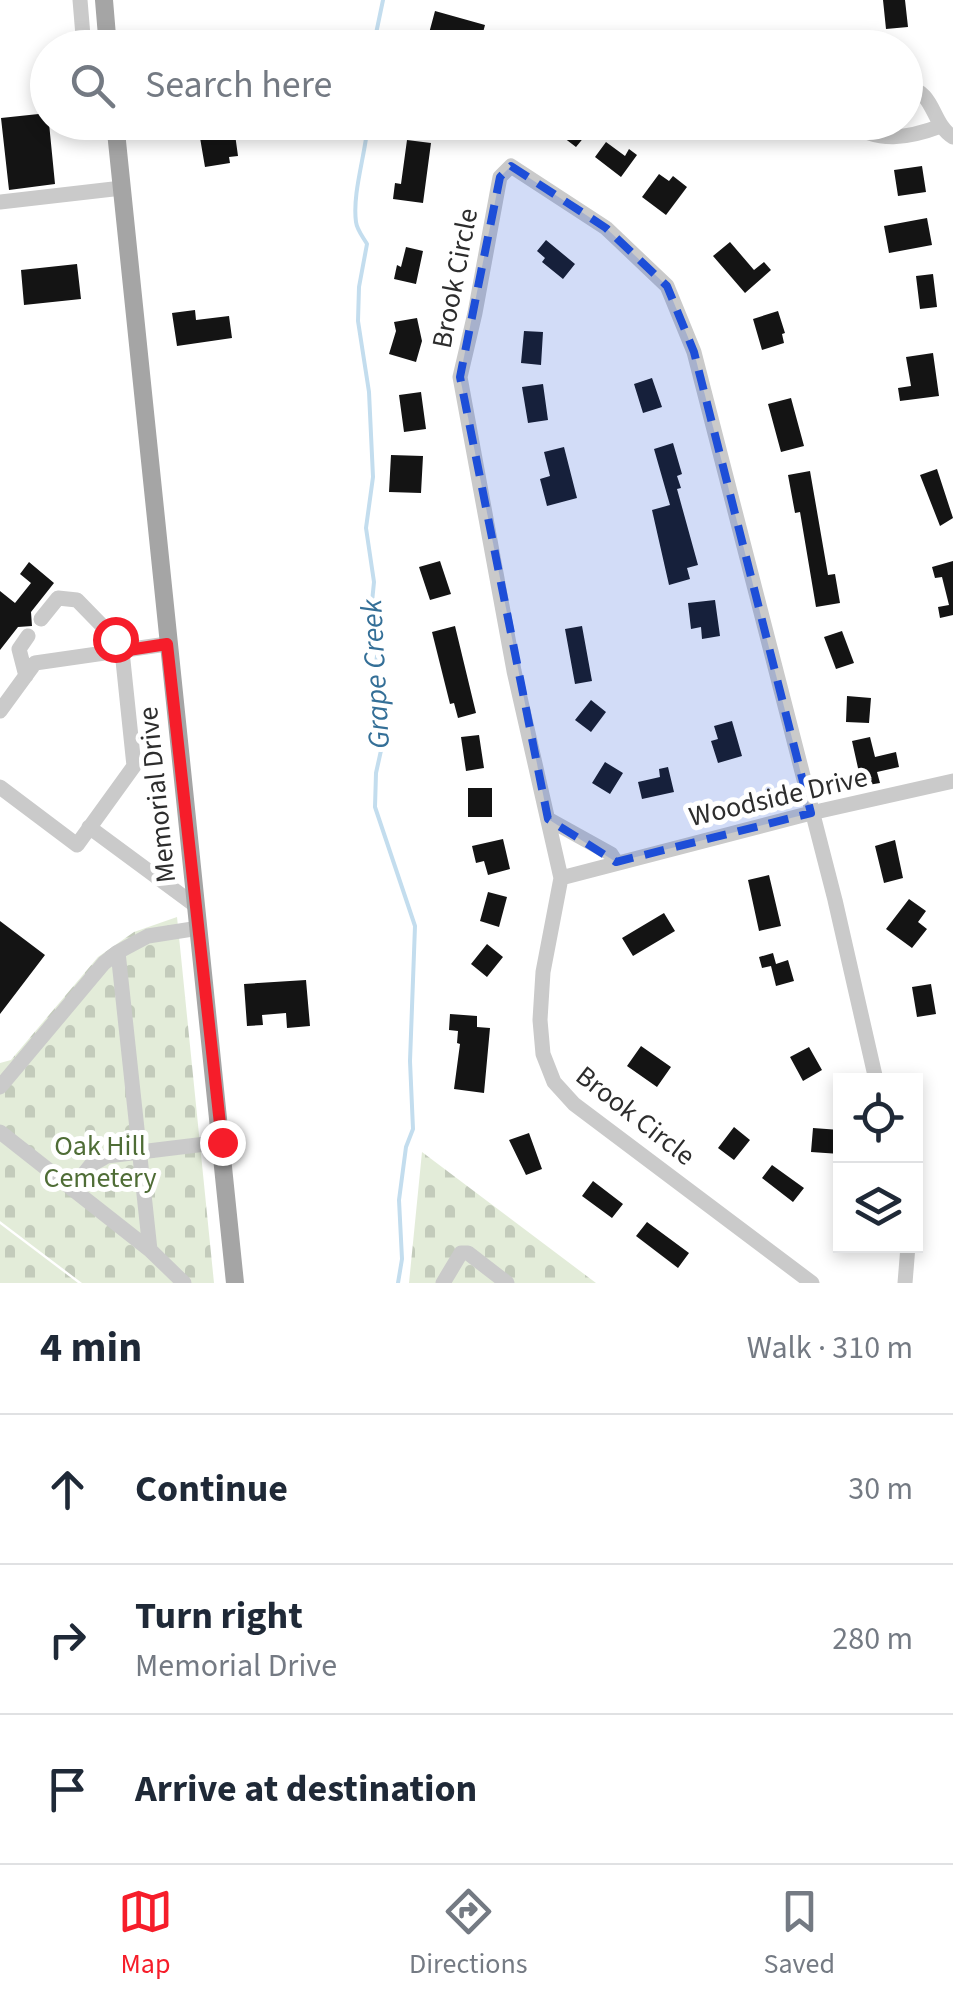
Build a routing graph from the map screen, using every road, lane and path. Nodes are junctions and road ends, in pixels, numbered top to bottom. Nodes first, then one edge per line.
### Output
1 (80, 0) edge
2 (104, 0) edge
3 (82, 30) edge
4 (106, 30) edge
5 (923, 94) edge
6 (947, 132) edge
7 (118, 140) edge
8 (122, 188) junction
9 (0, 202) edge
10 (41, 619) dead end
11 (28, 636) dead end
12 (167, 644) junction
13 (122, 651) junction
14 (26, 676) junction
15 (0, 711) edge
16 (953, 781) edge
17 (0, 787) edge
18 (811, 812) junction
19 (548, 819) junction
20 (89, 828) junction
21 (616, 862) junction
22 (561, 878) junction
23 (196, 906) junction
24 (199, 928) junction
25 (118, 952) junction
26 (91, 978) junction
27 (122, 993) junction
28 (874, 1073) edge
29 (0, 1087) edge
30 (0, 1132) edge
31 (222, 1142) junction
32 (138, 1153) junction
33 (72, 1190) junction
34 (150, 1250) junction
35 (907, 1253) edge
36 (184, 1283) edge
37 (235, 1283) edge
38 (443, 1283) edge
39 (507, 1283) edge
40 (812, 1283) edge
41 (905, 1283) edge

1 - 3 street
2 - 4 main road
5 - 6 street
7 - 8 main road, Memorial Drive
8 - 9 street
8 - 12 main road, Memorial Drive
10 - 13 street
11 - 14 street
12 - 13 street
12 - 23 main road, Memorial Drive
13 - 14 street
13 - 20 street
14 - 15 street
16 - 18 street, Woodside Drive
17 - 20 street
18 - 19 street, Brook Circle
18 - 21 street, Woodside Drive
18 - 28 street, Brook Circle
19 - 21 street
19 - 22 street, Brook Circle
20 - 23 street
21 - 22 street, Woodside Drive
22 - 40 street, Brook Circle
23 - 24 main road, Memorial Drive
24 - 25 street
24 - 31 main road, Memorial Drive
25 - 26 street
25 - 27 street
26 - 27 street
26 - 29 street
27 - 32 street
30 - 33 street
31 - 32 street
31 - 37 main road, Memorial Drive
32 - 33 street
32 - 34 street
33 - 34 street
34 - 36 street
35 - 41 street
38 - 39 street

